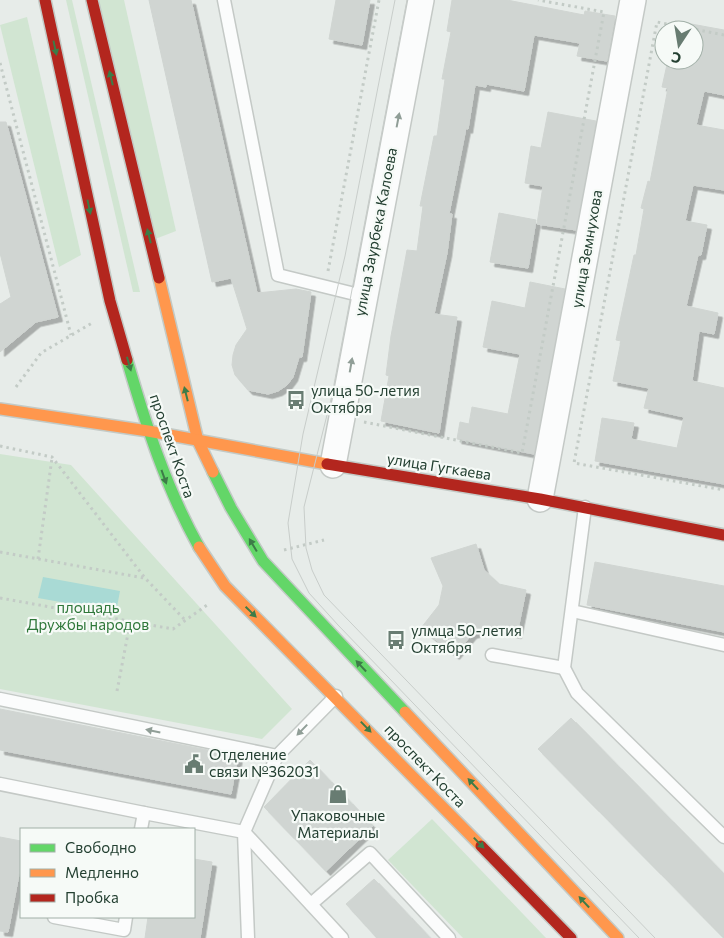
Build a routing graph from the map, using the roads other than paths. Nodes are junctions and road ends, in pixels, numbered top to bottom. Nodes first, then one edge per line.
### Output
1 (45, 0) edge
2 (92, 0) edge
3 (224, 0) edge
4 (421, 0) edge
5 (633, 0) edge
6 (363, 296) junction
7 (0, 409) edge
8 (148, 431) junction
9 (198, 441) junction
10 (333, 465) junction
11 (540, 498) junction
12 (585, 507) junction
13 (724, 535) edge
14 (572, 611) junction
15 (724, 645) edge
16 (492, 655) dead end
17 (564, 668) junction
18 (336, 696) junction
19 (0, 699) edge
20 (277, 756) junction
21 (0, 784) edge
22 (144, 813) junction
23 (142, 828) edge
24 (244, 832) junction
25 (724, 837) edge
26 (311, 904) junction
27 (58, 918) edge
28 (126, 918) edge
29 (123, 934) edge
30 (248, 938) edge
31 (342, 938) edge
32 (449, 938) edge
33 (571, 938) edge
34 (618, 938) edge

1 -> 8 main road, проспект Коста
9 -> 2 main road, проспект Коста
3 - 6 lane
6 -> 4 street, улица Заурбека Калоева
5 - 11 street, улица Земнухова
10 -> 6 street, улица Заурбека Калоева
7 - 8 main road
8 - 9 main road, улица Гугкаева
8 -> 18 main road, проспект Коста
9 - 10 main road, улица Гугкаева
34 -> 9 main road, проспект Коста
10 - 11 main road, улица Гугкаева
11 - 12 main road, улица Гугкаева
12 - 13 main road, улица Гугкаева
12 - 14 lane
14 - 15 lane
14 - 17 lane
16 - 17 lane
17 - 25 lane
18 -> 20 lane
18 -> 33 main road, проспект Коста
20 -> 19 lane
20 - 24 lane
21 - 22 lane
22 - 23 lane
22 - 24 lane
24 - 26 lane
24 - 30 lane
26 - 31 lane
26 - 32 lane
27 - 29 lane
28 - 29 lane

